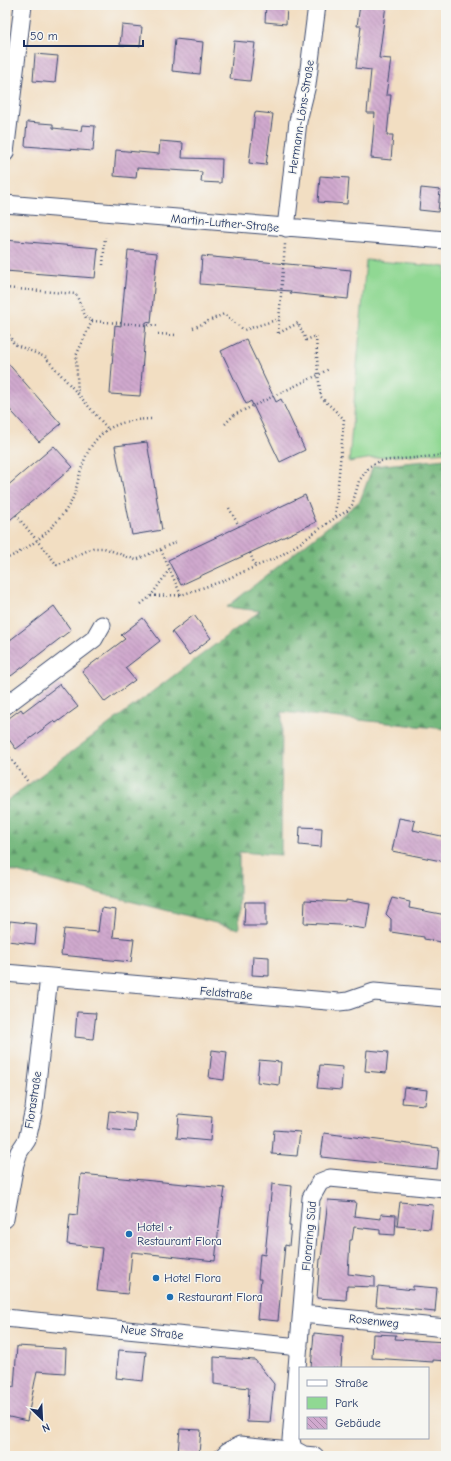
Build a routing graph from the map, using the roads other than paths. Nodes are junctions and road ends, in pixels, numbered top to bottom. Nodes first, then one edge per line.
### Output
1 (23, 5) edge
2 (317, 5) edge
3 (5, 153) edge
4 (5, 204) edge
5 (286, 228) junction
6 (446, 240) edge
7 (102, 625) dead end
8 (5, 706) edge
9 (5, 973) edge
10 (49, 977) junction
11 (446, 998) edge
12 (446, 1189) edge
13 (5, 1219) edge
14 (302, 1314) junction
15 (5, 1318) edge
16 (446, 1328) edge
17 (299, 1347) junction
18 (293, 1449) junction
19 (223, 1456) edge
20 (315, 1456) edge

1 - 3 street
2 - 5 street, Hermann-Löns-Straße
4 - 5 street, Martin-Luther-Straße
5 - 6 street, Martin-Luther-Straße
7 - 8 street
9 - 10 street, Feldstraße
10 - 11 street, Feldstraße
10 - 13 street, Florastraße
12 - 14 street, Floraring Süd
14 - 16 street, Rosenweg
14 - 17 street, Floraring Süd
15 - 17 street, Neue Straße
17 - 18 street, Floraring Süd
18 - 19 street
18 - 20 street

